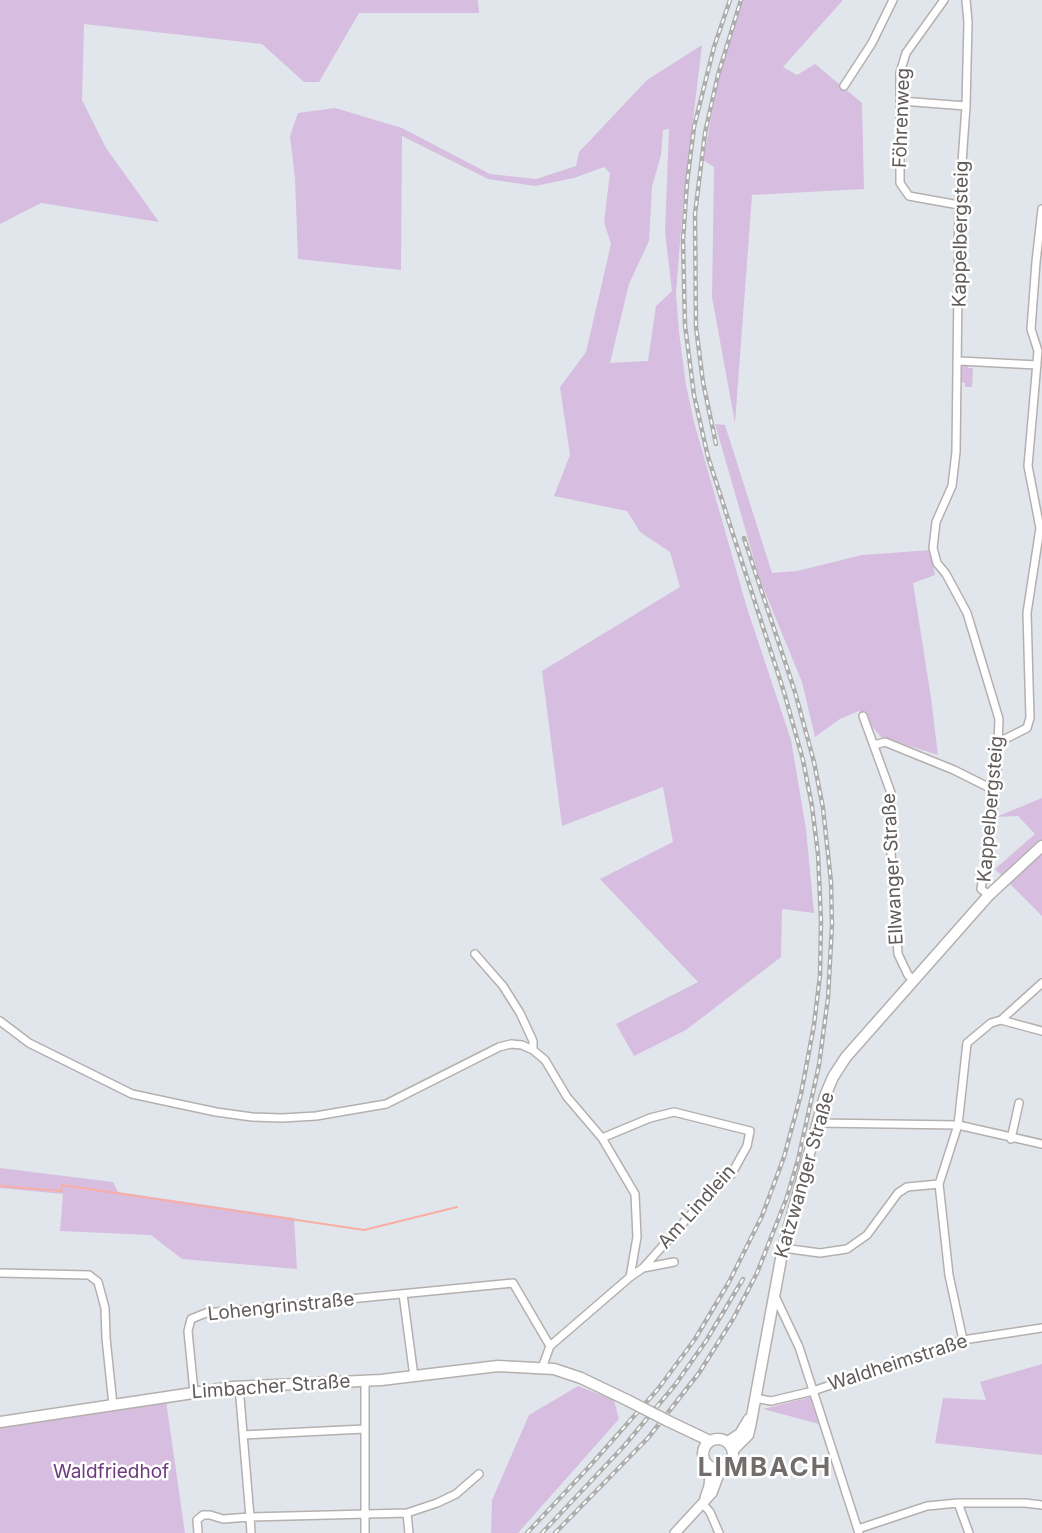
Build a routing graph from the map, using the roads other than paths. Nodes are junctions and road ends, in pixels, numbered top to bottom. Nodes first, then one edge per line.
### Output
1 (893, 0) edge
2 (944, 0) edge
3 (966, 0) edge
4 (844, 86) dead end
5 (901, 101) junction
6 (966, 107) junction
7 (959, 205) junction
8 (1042, 209) edge
9 (959, 361) junction
10 (1037, 365) junction
11 (863, 716) dead end
12 (999, 742) junction
13 (874, 746) junction
14 (996, 791) junction
15 (1042, 846) edge
16 (989, 895) junction
17 (475, 954) dead end
18 (914, 980) junction
19 (1042, 983) edge
20 (1001, 1020) junction
21 (0, 1021) edge
22 (1042, 1031) edge
23 (533, 1050) junction
24 (1019, 1103) dead end
25 (818, 1123) junction
26 (958, 1125) junction
27 (602, 1138) junction
28 (1011, 1139) junction
29 (1040, 1145) edge
30 (939, 1184) junction
31 (783, 1248) junction
32 (674, 1262) dead end
33 (643, 1268) junction
34 (0, 1273) edge
35 (630, 1277) junction
36 (774, 1293) junction
37 (403, 1294) junction
38 (1042, 1328) edge
39 (963, 1340) junction
40 (550, 1346) junction
41 (542, 1368) junction
42 (414, 1377) junction
43 (365, 1381) junction
44 (239, 1387) junction
45 (813, 1391) junction
46 (194, 1392) junction
47 (755, 1398) junction
48 (113, 1405) junction
49 (0, 1422) edge
50 (364, 1429) junction
51 (684, 1430) junction
52 (243, 1435) junction
53 (710, 1441) junction
54 (731, 1446) junction
55 (703, 1451) junction
56 (716, 1468) junction
57 (479, 1474) dead end
58 (703, 1501) junction
59 (957, 1503) junction
60 (1042, 1506) edge
61 (407, 1513) junction
62 (365, 1514) junction
63 (250, 1517) junction
64 (858, 1531) edge
65 (198, 1533) edge
66 (251, 1533) edge
67 (365, 1533) edge
68 (409, 1533) edge
69 (675, 1533) edge
70 (719, 1533) edge
71 (969, 1533) edge

1 - 4 street
2 - 5 street, Föhrenweg
3 - 6 street, Kappelbergsteig
5 - 6 street
5 - 7 street, Föhrenweg
6 - 7 street, Kappelbergsteig
7 - 9 street, Kappelbergsteig
8 - 10 street
9 - 10 street
9 - 12 street, Kappelbergsteig
10 - 12 street
11 - 13 street, Ellwanger Straße
12 - 14 street, Kappelbergsteig
13 - 14 street
13 - 18 street, Ellwanger Straße
14 - 16 street, Kappelbergsteig
15 - 16 main road, Katzwanger Straße
16 - 18 main road, Katzwanger Straße
17 - 23 street
18 - 25 main road, Katzwanger Straße
19 - 20 street
20 - 22 street
20 - 26 street
21 - 23 street
23 - 27 street
24 - 28 street
25 - 26 street
25 - 31 main road, Katzwanger Straße
26 - 28 street
26 - 30 street
27 - 33 street, Am Lindlein
27 - 35 street
28 - 29 street
30 - 31 street
30 - 39 street
31 - 36 main road, Katzwanger Straße
32 - 33 street
33 - 35 street
34 - 48 street
35 - 40 street
36 - 45 street
36 - 47 main road, Katzwanger Straße
37 - 40 street, Lohengrinstraße
37 - 42 street
37 - 46 street, Lohengrinstraße
38 - 39 street, Waldheimstraße
39 - 45 street, Waldheimstraße
40 - 41 street
41 - 42 main road, Limbacher Straße
41 - 51 main road, Limbacher Straße, bridge
42 - 43 main road, Limbacher Straße
43 - 44 main road, Limbacher Straße
43 - 50 street
44 - 46 main road, Limbacher Straße
44 - 52 street
45 - 47 street, Waldheimstraße
45 - 64 street
46 - 48 main road, Limbacher Straße
47 - 54 main road, Katzwanger Straße
48 - 49 main road, Limbacher Straße
50 - 52 street
50 - 62 street
51 - 53 main road, Limbacher Straße
51 - 55 main road, Limbacher Straße
52 - 63 street
53 - 54 main road
53 - 55 main road
54 - 56 main road
55 - 56 main road
56 - 58 street
57 - 61 street
58 - 69 street
58 - 70 street
59 - 60 street
59 - 64 street
59 - 71 street
61 - 62 street
61 - 68 street
62 - 63 street
62 - 67 street
63 - 65 street
63 - 66 street

